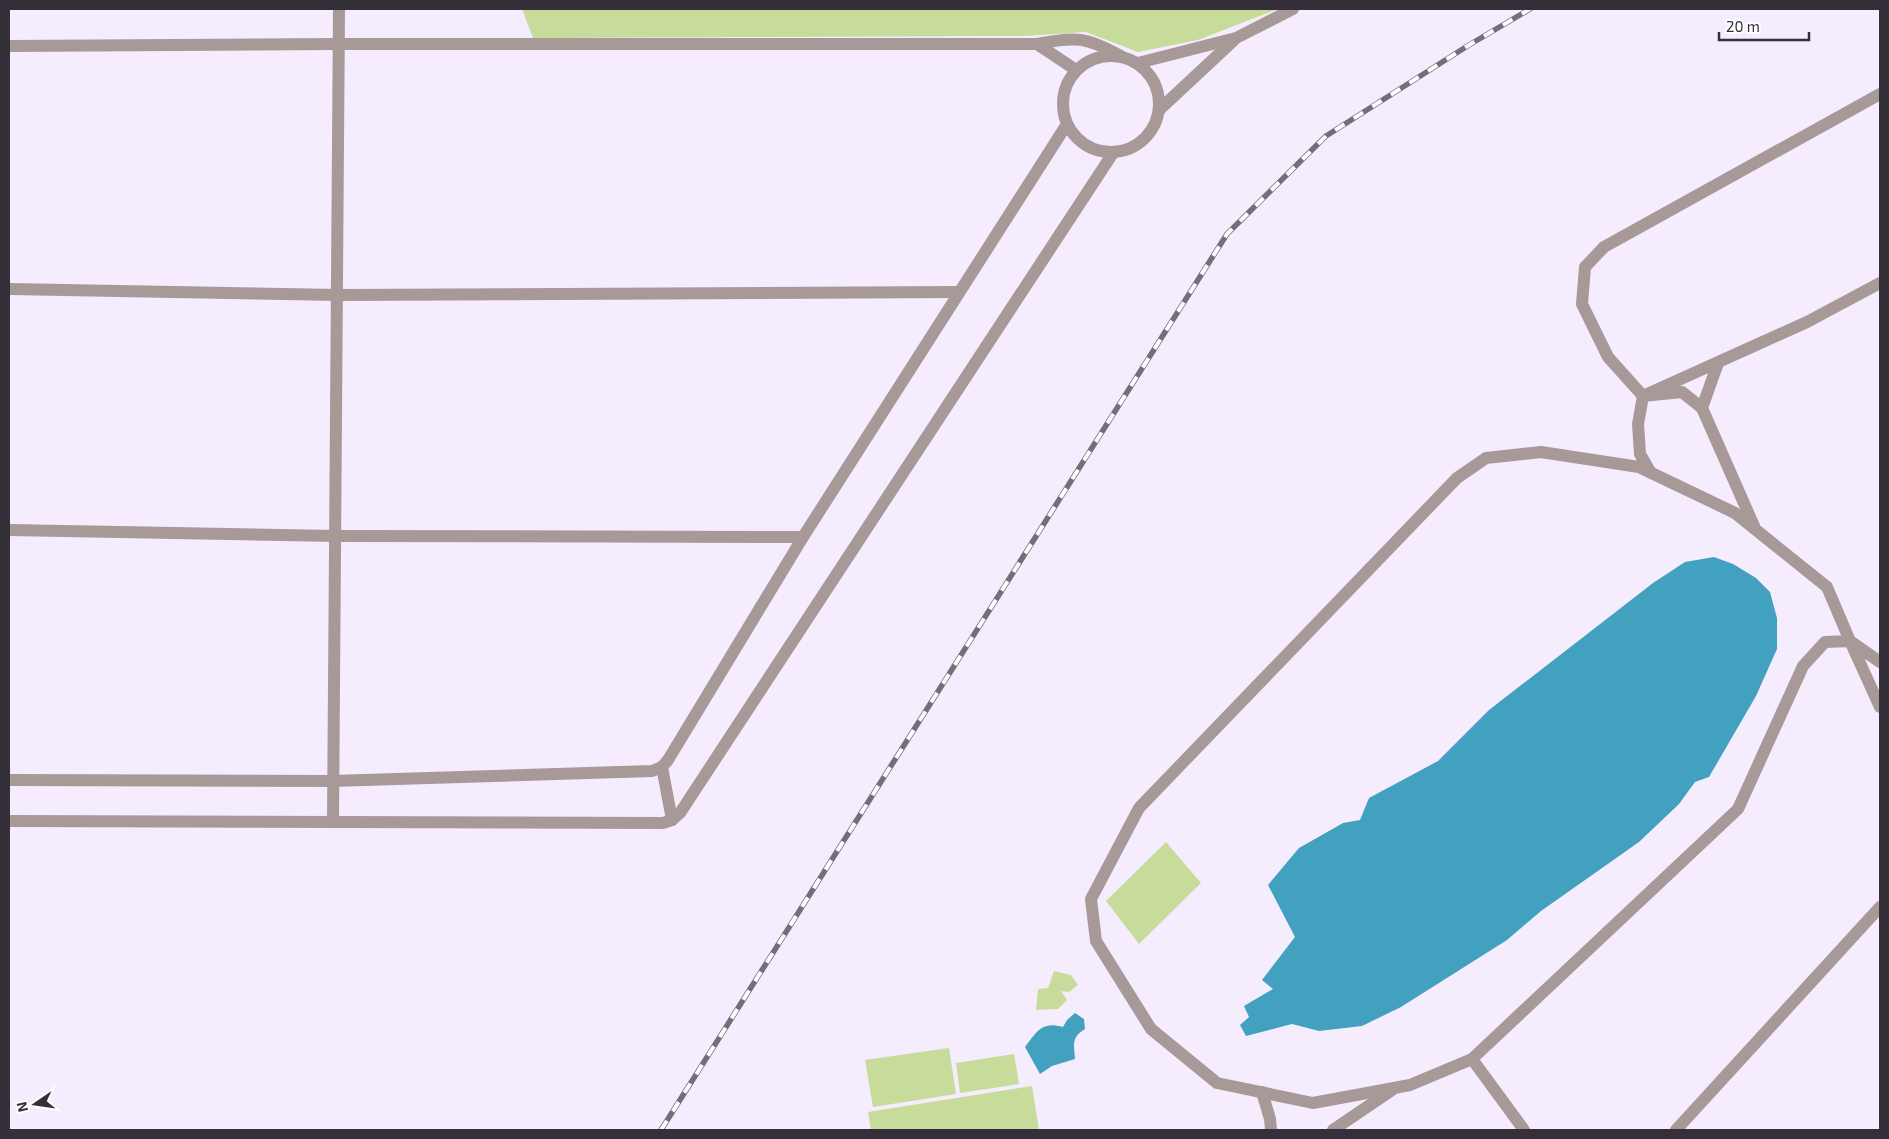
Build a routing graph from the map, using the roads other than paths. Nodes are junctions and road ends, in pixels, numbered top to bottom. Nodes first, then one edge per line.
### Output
1 (339, 9) edge
2 (1294, 9) edge
3 (1236, 38) junction
4 (340, 44) junction
5 (1037, 44) junction
6 (9, 46) edge
7 (1121, 56) junction
8 (1138, 63) junction
9 (1076, 70) junction
10 (1880, 94) edge
11 (1159, 110) junction
12 (1067, 124) junction
13 (1113, 152) junction
14 (1880, 283) edge
15 (9, 289) edge
16 (959, 292) junction
17 (338, 295) junction
18 (1718, 363) junction
19 (1643, 396) junction
20 (1702, 408) junction
21 (1651, 473) junction
22 (1755, 529) junction
23 (9, 530) edge
24 (335, 536) junction
25 (803, 537) junction
26 (1850, 641) junction
27 (1880, 662) edge
28 (1880, 708) edge
29 (662, 767) junction
30 (9, 780) edge
31 (332, 781) junction
32 (9, 820) edge
33 (672, 820) junction
34 (333, 821) junction
35 (1880, 907) edge
36 (1472, 1059) junction
37 (1396, 1087) junction
38 (1262, 1092) junction
39 (1271, 1130) edge
40 (1332, 1130) edge
41 (1524, 1130) edge
42 (1676, 1130) edge

1 - 4 street
2 - 3 street
3 - 8 street
3 - 11 street
4 - 5 street
4 - 6 street
4 - 17 street
5 - 7 street
5 - 9 street
7 - 8 street
7 - 9 street
8 - 11 street
9 - 12 street
10 - 19 street
11 - 13 street
12 - 13 street
12 - 16 street
13 - 33 street
14 - 18 street
15 - 17 street
16 - 17 street
16 - 25 street
17 - 24 street
18 - 19 street
18 - 20 street
19 - 20 street
19 - 21 street
20 - 22 street
21 - 22 street
21 - 38 street
22 - 26 street
23 - 24 street
24 - 25 street
24 - 31 street
25 - 29 street
26 - 27 street
26 - 28 street
26 - 36 street
29 - 31 street
29 - 33 street
30 - 31 street
31 - 34 street
32 - 34 street
33 - 34 street
35 - 42 street
36 - 37 street
36 - 41 street
37 - 38 street
37 - 40 street
38 - 39 street

